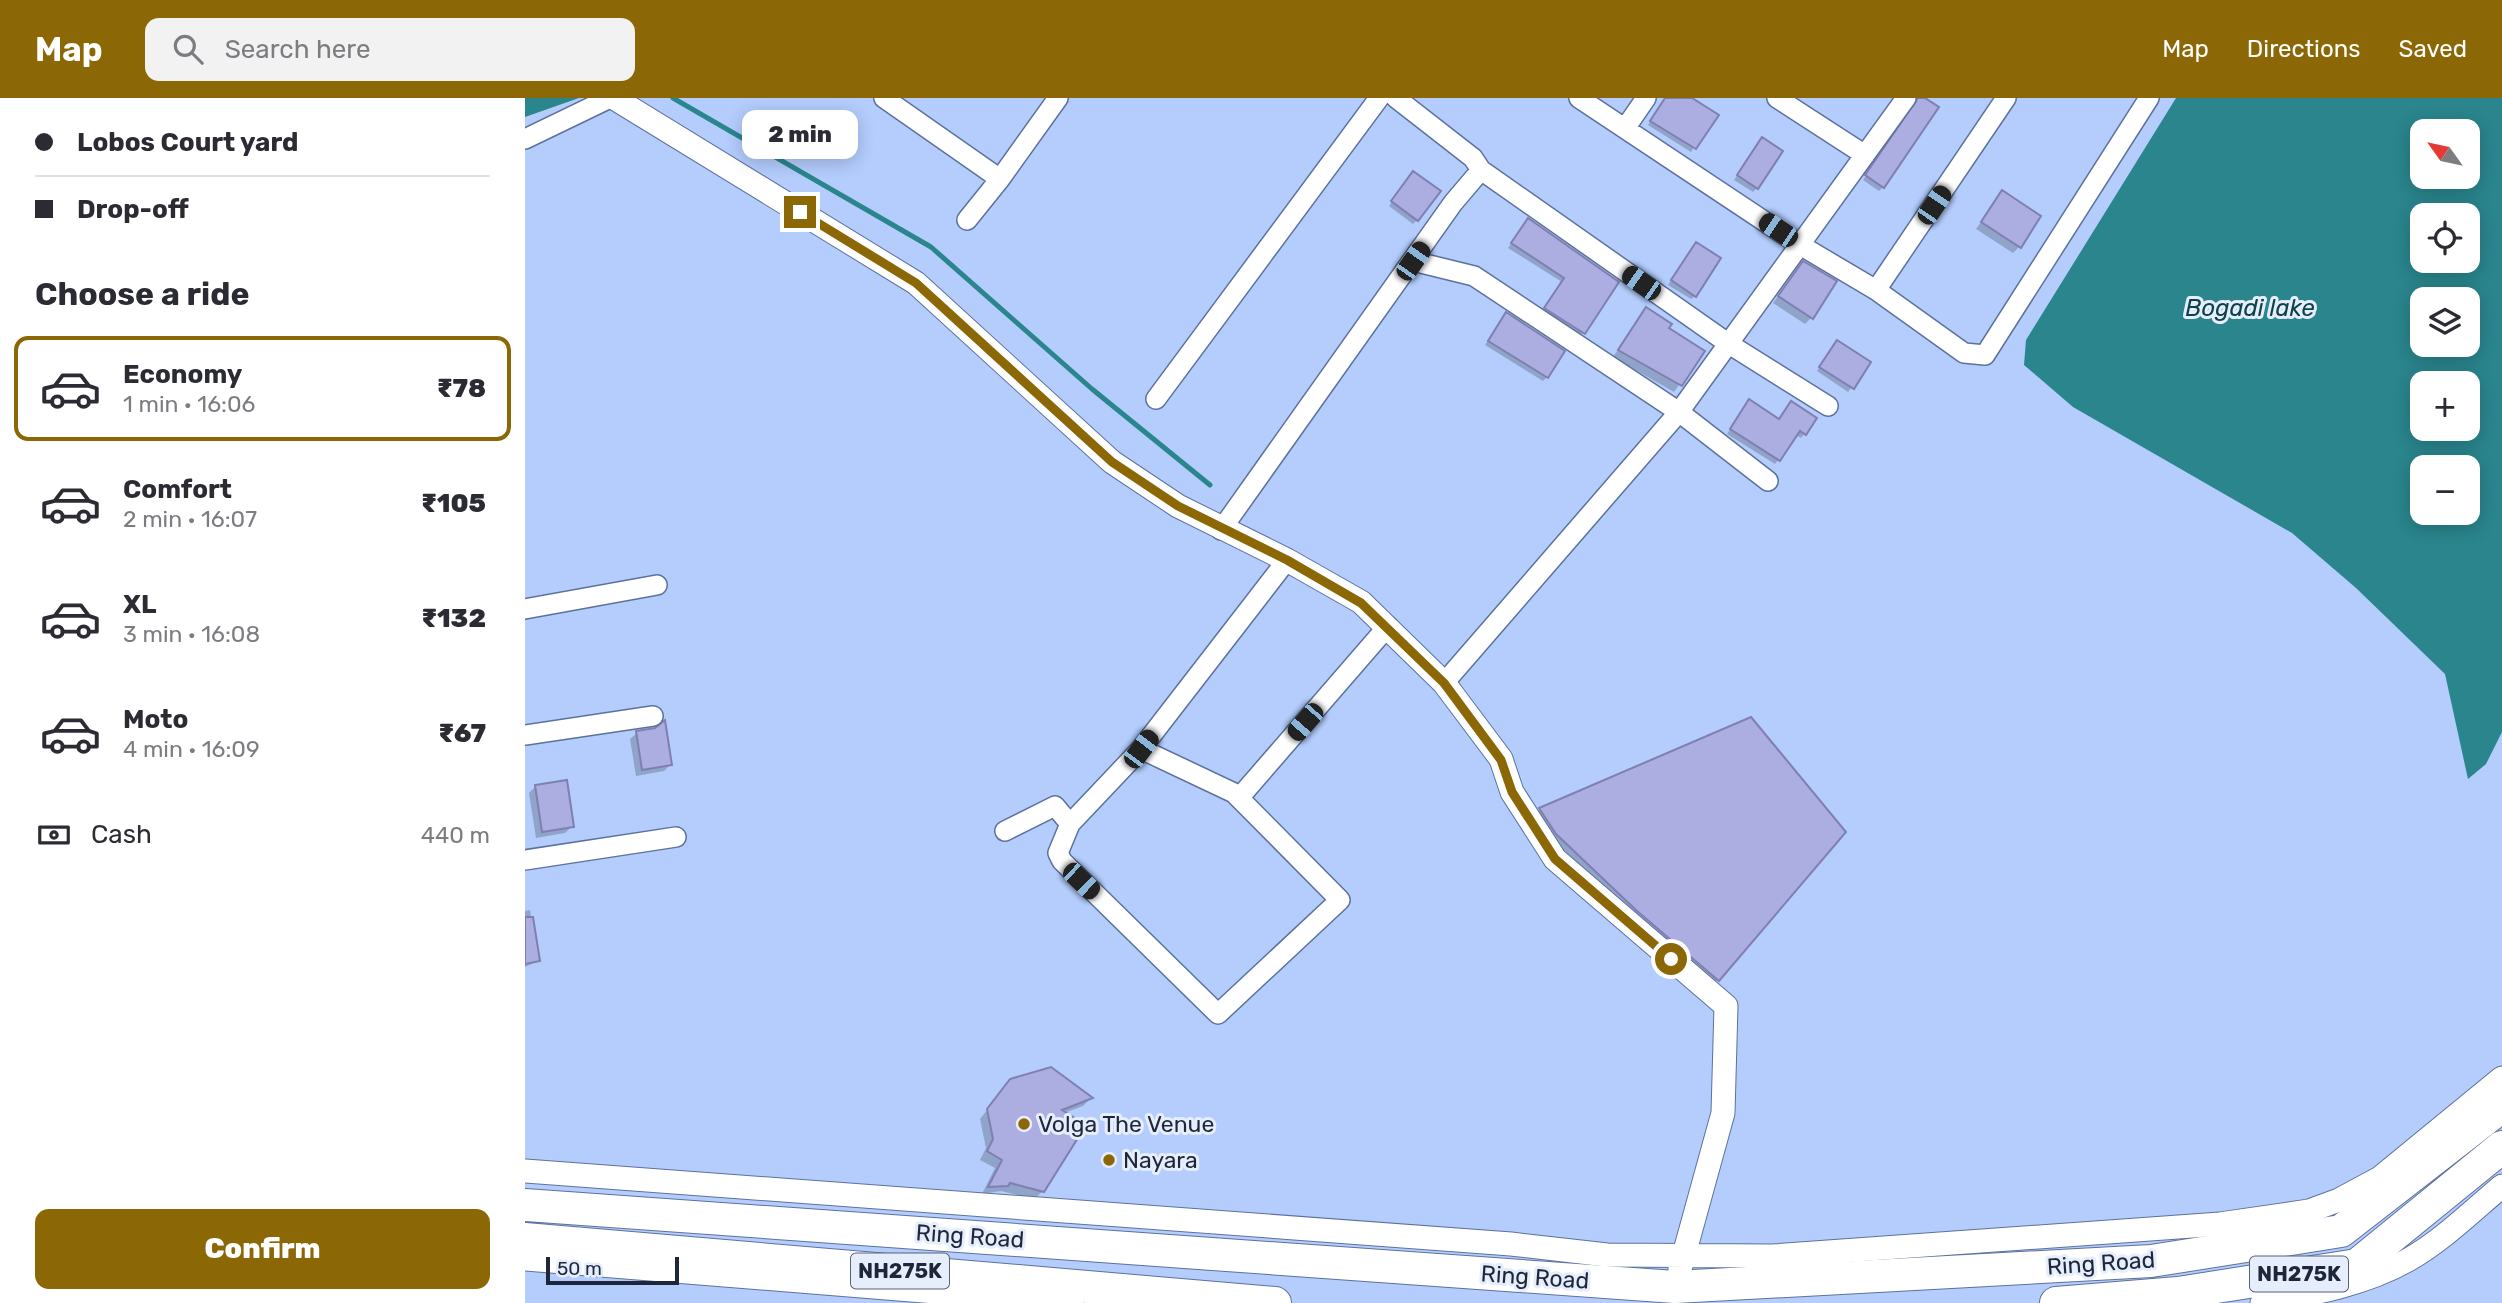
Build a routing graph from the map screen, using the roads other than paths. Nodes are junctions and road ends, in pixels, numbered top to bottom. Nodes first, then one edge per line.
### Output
1 (612, 98) edge
2 (884, 98) edge
3 (1058, 98) edge
4 (1379, 98) edge
5 (1396, 98) edge
6 (1579, 98) edge
7 (1646, 98) edge
8 (1906, 98) edge
9 (2006, 98) edge
10 (2149, 98) edge
11 (1787, 101) edge
12 (1626, 127) junction
13 (525, 139) edge
14 (1865, 155) junction
15 (1482, 170) junction
16 (1000, 179) junction
17 (967, 220) dead end
18 (1800, 245) junction
19 (1413, 261) junction
20 (1875, 290) junction
21 (1729, 344) junction
22 (1156, 399) dead end
23 (1828, 406) dead end
24 (1679, 412) junction
25 (1768, 481) dead end
26 (1220, 530) junction
27 (1287, 560) junction
28 (657, 585) dead end
29 (525, 608) edge
30 (1388, 626) junction
31 (1444, 683) junction
32 (653, 716) dead end
33 (525, 735) edge
34 (1141, 749) junction
35 (1239, 798) junction
36 (1070, 824) junction
37 (1005, 831) dead end
38 (676, 837) dead end
39 (525, 860) edge
40 (2502, 1078) edge
41 (2502, 1106) edge
42 (2502, 1147) edge
43 (525, 1171) edge
44 (2502, 1186) edge
45 (525, 1205) edge
46 (525, 1239) edge
47 (525, 1259) edge
48 (1679, 1272) junction
49 (1740, 1293) edge
50 (2178, 1298) edge
51 (1072, 1303) edge
52 (1275, 1303) edge
53 (2056, 1303) edge
54 (2262, 1303) edge

1 - 13 street
1 - 26 street
2 - 16 street
3 - 16 street
4 - 22 street
5 - 15 street
6 - 12 street
7 - 12 street
8 - 14 street
9 - 20 street
10 - 20 street
11 - 14 street
12 - 18 street
14 - 18 street
15 - 19 street
15 - 21 street
16 - 17 street
18 - 20 street
18 - 21 street
19 - 24 street
19 - 26 street
21 - 23 street
21 - 24 street
24 - 25 street
24 - 31 street
26 - 27 street
27 - 30 street
27 - 34 street
28 - 29 street
30 - 31 street
30 - 35 street
31 - 48 street
32 - 33 street
34 - 35 street
34 - 36 street
35 - 36 street
36 - 37 street
38 - 39 street
40 - 48 street
41 - 49 highway, Ring Road / NH275K
42 - 50 highway, Ring Road / NH275K
43 - 48 street
44 - 54 street
45 - 48 highway, Ring Road / NH275K
46 - 52 highway, Ring Road / NH275K
47 - 51 street
48 - 49 highway, Ring Road / NH275K
50 - 53 highway, Ring Road / NH275K

